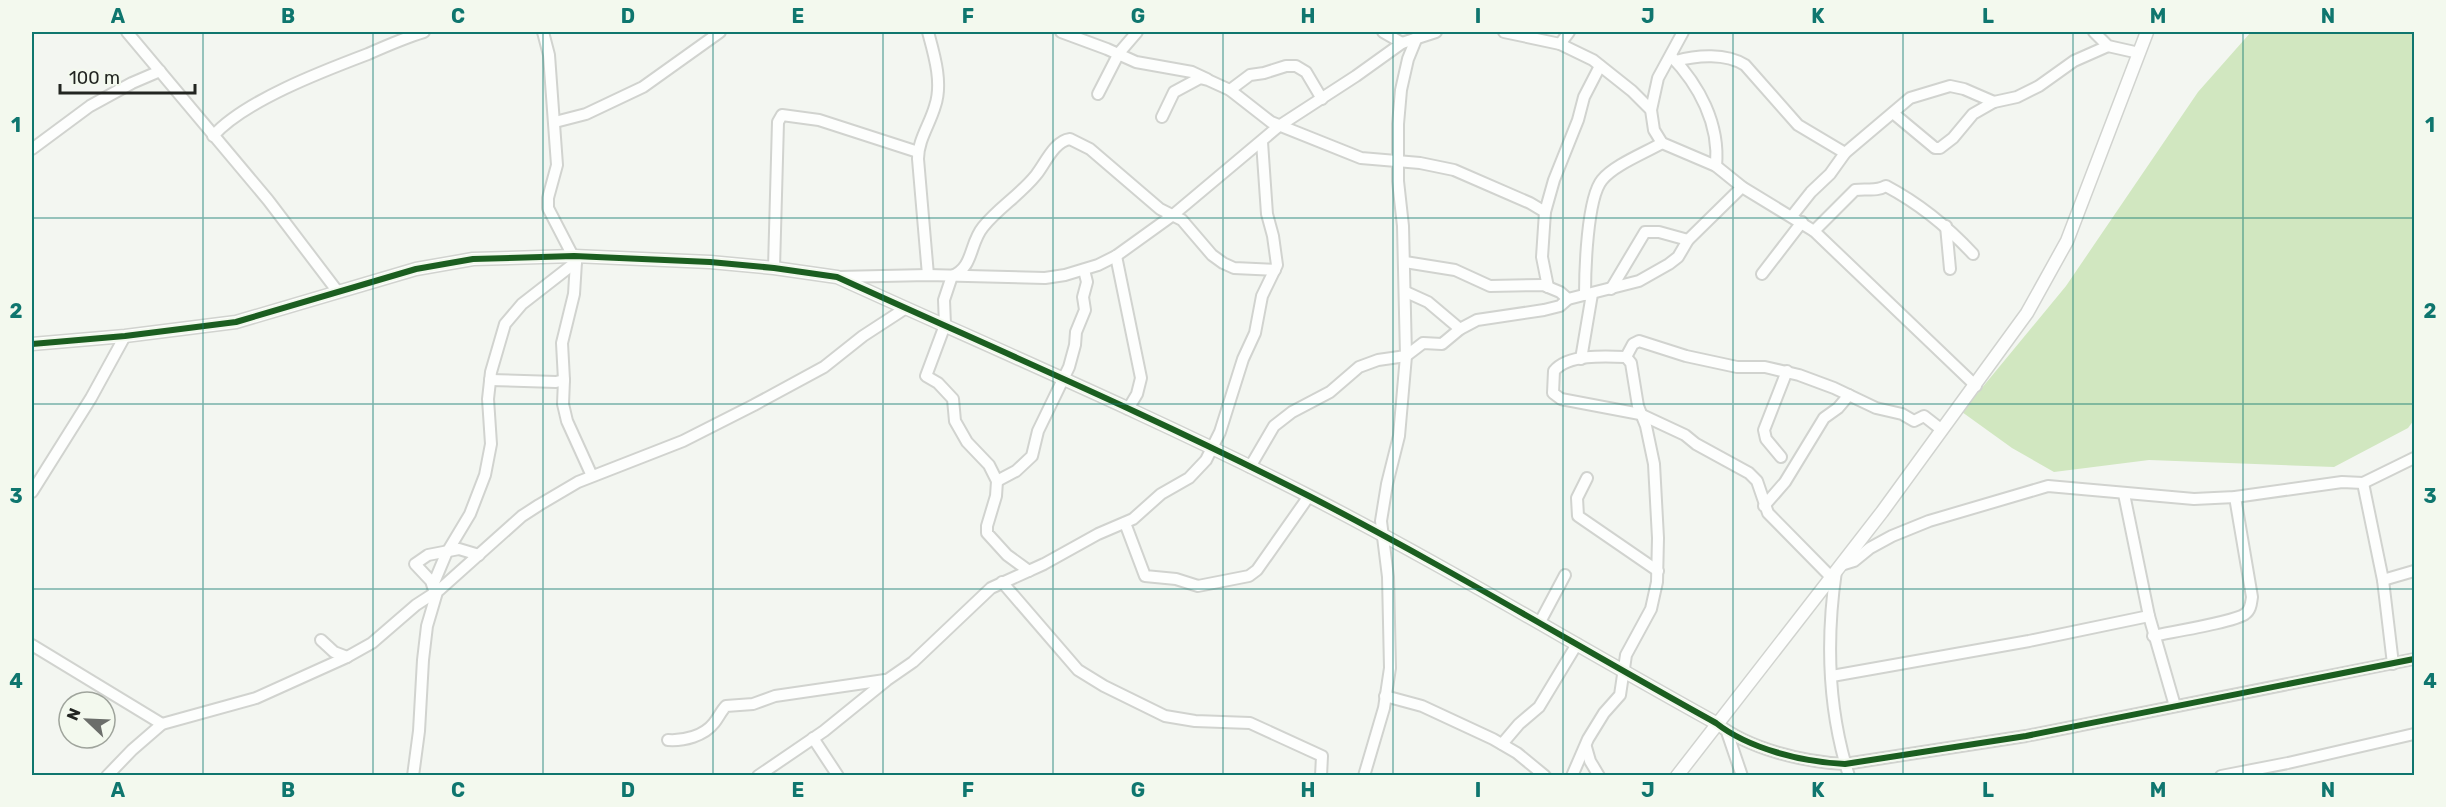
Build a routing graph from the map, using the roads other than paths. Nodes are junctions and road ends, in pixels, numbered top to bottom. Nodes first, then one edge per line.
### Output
1 (127, 32) edge
2 (424, 32) edge
3 (543, 32) edge
4 (720, 32) edge
5 (928, 32) edge
6 (1061, 32) edge
7 (1137, 32) edge
8 (1383, 32) edge
9 (1437, 32) edge
10 (1504, 32) edge
11 (1569, 32) edge
12 (1683, 32) edge
13 (2094, 32) edge
14 (2146, 32) edge
15 (1418, 35) edge
16 (1402, 43) junction
17 (1560, 44) junction
18 (2108, 46) junction
19 (1119, 53) junction
20 (2139, 53) junction
21 (1674, 58) junction
22 (1600, 66) junction
23 (160, 71) junction
24 (1208, 80) junction
25 (1230, 90) junction
26 (1098, 94) dead end
27 (1322, 99) junction
28 (1994, 102) junction
29 (1651, 110) junction
30 (1893, 113) junction
31 (1162, 117) dead end
32 (555, 122) junction
33 (1280, 126) junction
34 (213, 136) junction
35 (1262, 142) junction
36 (1662, 143) junction
37 (32, 149) edge
38 (918, 152) junction
39 (1845, 153) junction
40 (1399, 161) junction
41 (1716, 166) junction
42 (1742, 187) junction
43 (1545, 212) junction
44 (1173, 215) junction
45 (1792, 216) junction
46 (1802, 222) junction
47 (1946, 226) junction
48 (1814, 231) junction
49 (1688, 240) junction
50 (1973, 254) dead end
51 (1116, 256) junction
52 (575, 259) junction
53 (1405, 262) junction
54 (774, 268) junction
55 (1950, 269) dead end
56 (1084, 270) junction
57 (1275, 270) junction
58 (1762, 274) dead end
59 (928, 275) junction
60 (952, 276) junction
61 (837, 277) junction
62 (1548, 287) junction
63 (1611, 289) junction
64 (338, 292) junction
65 (1406, 292) junction
66 (1588, 295) junction
67 (1568, 299) junction
68 (906, 308) junction
69 (945, 325) junction
70 (1460, 329) junction
71 (125, 336) junction
72 (32, 344) edge
73 (1406, 356) junction
74 (1626, 357) junction
75 (1581, 359) junction
76 (1787, 371) junction
77 (1063, 379) junction
78 (490, 380) junction
79 (564, 380) junction
80 (1976, 386) junction
81 (1849, 395) junction
82 (1128, 409) junction
83 (1640, 414) junction
84 (1942, 430) junction
85 (1214, 448) junction
86 (1781, 457) dead end
87 (2415, 458) edge
88 (1250, 467) junction
89 (592, 476) junction
90 (1587, 478) dead end
91 (996, 481) junction
92 (2362, 483) junction
93 (32, 492) edge
94 (2124, 494) junction
95 (1309, 496) junction
96 (2235, 497) junction
97 (1764, 506) junction
98 (1125, 523) junction
99 (1384, 536) junction
100 (448, 550) junction
101 (479, 555) junction
102 (1029, 571) junction
103 (1836, 571) junction
104 (2415, 571) edge
105 (1658, 572) junction
106 (1564, 575) dead end
107 (2382, 580) junction
108 (1002, 582) junction
109 (435, 590) junction
110 (2149, 616) junction
111 (1540, 622) junction
112 (2153, 636) junction
113 (321, 640) dead end
114 (1577, 644) junction
115 (32, 645) edge
116 (347, 657) junction
117 (2415, 658) edge
118 (2392, 664) junction
119 (1622, 670) junction
120 (1832, 676) junction
121 (887, 680) junction
122 (1385, 696) junction
123 (2175, 706) junction
124 (1716, 723) junction
125 (162, 724) junction
126 (1727, 732) junction
127 (2415, 734) edge
128 (813, 738) junction
129 (668, 740) dead end
130 (1502, 744) junction
131 (1586, 747) junction
132 (1846, 772) edge
133 (107, 776) edge
134 (413, 776) edge
135 (758, 776) edge
136 (838, 776) edge
137 (1321, 776) edge
138 (1364, 776) edge
139 (1545, 776) edge
140 (1572, 776) edge
141 (1599, 776) edge
142 (1677, 776) edge
143 (1742, 776) edge
144 (2222, 776) edge

1 - 23 street
2 - 34 street
3 - 32 street
4 - 32 street
5 - 38 street
6 - 19 street
7 - 19 street
8 - 16 street
9 - 15 street
10 - 17 street
11 - 17 street
12 - 21 street
13 - 18 street
14 - 20 street
15 - 16 street
15 - 40 street
16 - 27 street
17 - 22 street
18 - 20 street
18 - 28 street
19 - 24 street
19 - 26 street
20 - 80 street
21 - 29 street
21 - 39 street
21 - 41 street
22 - 29 street
22 - 43 street
23 - 34 street
23 - 37 street
24 - 25 street
24 - 31 street
25 - 27 street
25 - 33 street
27 - 33 street
28 - 30 street
28 - 30 street
29 - 36 street
30 - 39 street
32 - 52 street
33 - 35 street
33 - 40 street
34 - 64 street
35 - 44 street
35 - 57 street
36 - 41 street
36 - 66 street
38 - 54 street
38 - 59 street
39 - 45 street
40 - 43 street
40 - 53 street
41 - 42 street
42 - 45 street
42 - 49 street
43 - 62 street
44 - 51 street
44 - 57 street
44 - 60 street
45 - 46 street
46 - 48 street
46 - 58 street
47 - 48 street
47 - 50 street
47 - 55 street
48 - 80 street
49 - 63 street
49 - 63 street
51 - 56 street
51 - 82 street
52 - 54 street
52 - 64 street
52 - 78 street
52 - 79 street
53 - 62 street
53 - 65 street
54 - 61 street
56 - 60 street
56 - 77 street
57 - 85 street
59 - 60 street
59 - 61 street
60 - 69 street
61 - 68 street
62 - 67 street
63 - 66 street
64 - 71 street
65 - 70 street
65 - 73 street
66 - 67 street
66 - 75 street
67 - 70 street
68 - 69 street
68 - 89 street
69 - 77 street
69 - 91 street
70 - 73 street
71 - 72 street
71 - 93 street
73 - 88 street
73 - 99 street
74 - 75 street
74 - 76 street
74 - 83 street
75 - 83 street
76 - 81 street
76 - 86 street
77 - 82 street
77 - 91 street
78 - 79 street
78 - 100 street
79 - 89 street
80 - 84 street
81 - 84 street
81 - 97 street
82 - 85 street
83 - 97 street
83 - 105 street
84 - 103 street
85 - 88 street
85 - 98 street
87 - 92 street
88 - 95 street
89 - 101 street
90 - 105 street
91 - 102 street
92 - 96 street
92 - 107 street
94 - 96 street
94 - 103 street
94 - 110 street
95 - 98 street
95 - 99 street
96 - 112 street
97 - 103 street
98 - 102 street
99 - 111 street
99 - 122 street
100 - 101 street
100 - 109 street
100 - 109 street
101 - 109 street
102 - 108 street
103 - 120 street
103 - 124 street
104 - 107 street
105 - 119 street
106 - 111 street
107 - 118 street
108 - 121 street
108 - 137 street
109 - 116 street
109 - 134 street
110 - 112 street
110 - 120 street
111 - 114 street
112 - 123 street
113 - 116 street
114 - 119 street
114 - 130 street
115 - 125 street
116 - 125 street
117 - 118 street
118 - 123 street
119 - 124 street
119 - 131 street
120 - 132 street
121 - 128 street
121 - 129 street
122 - 130 street
122 - 138 street
123 - 132 street
124 - 126 street
124 - 142 street
125 - 133 street
126 - 132 street
126 - 143 street
127 - 144 street
128 - 135 street
128 - 136 street
130 - 139 street
131 - 140 street
131 - 141 street

